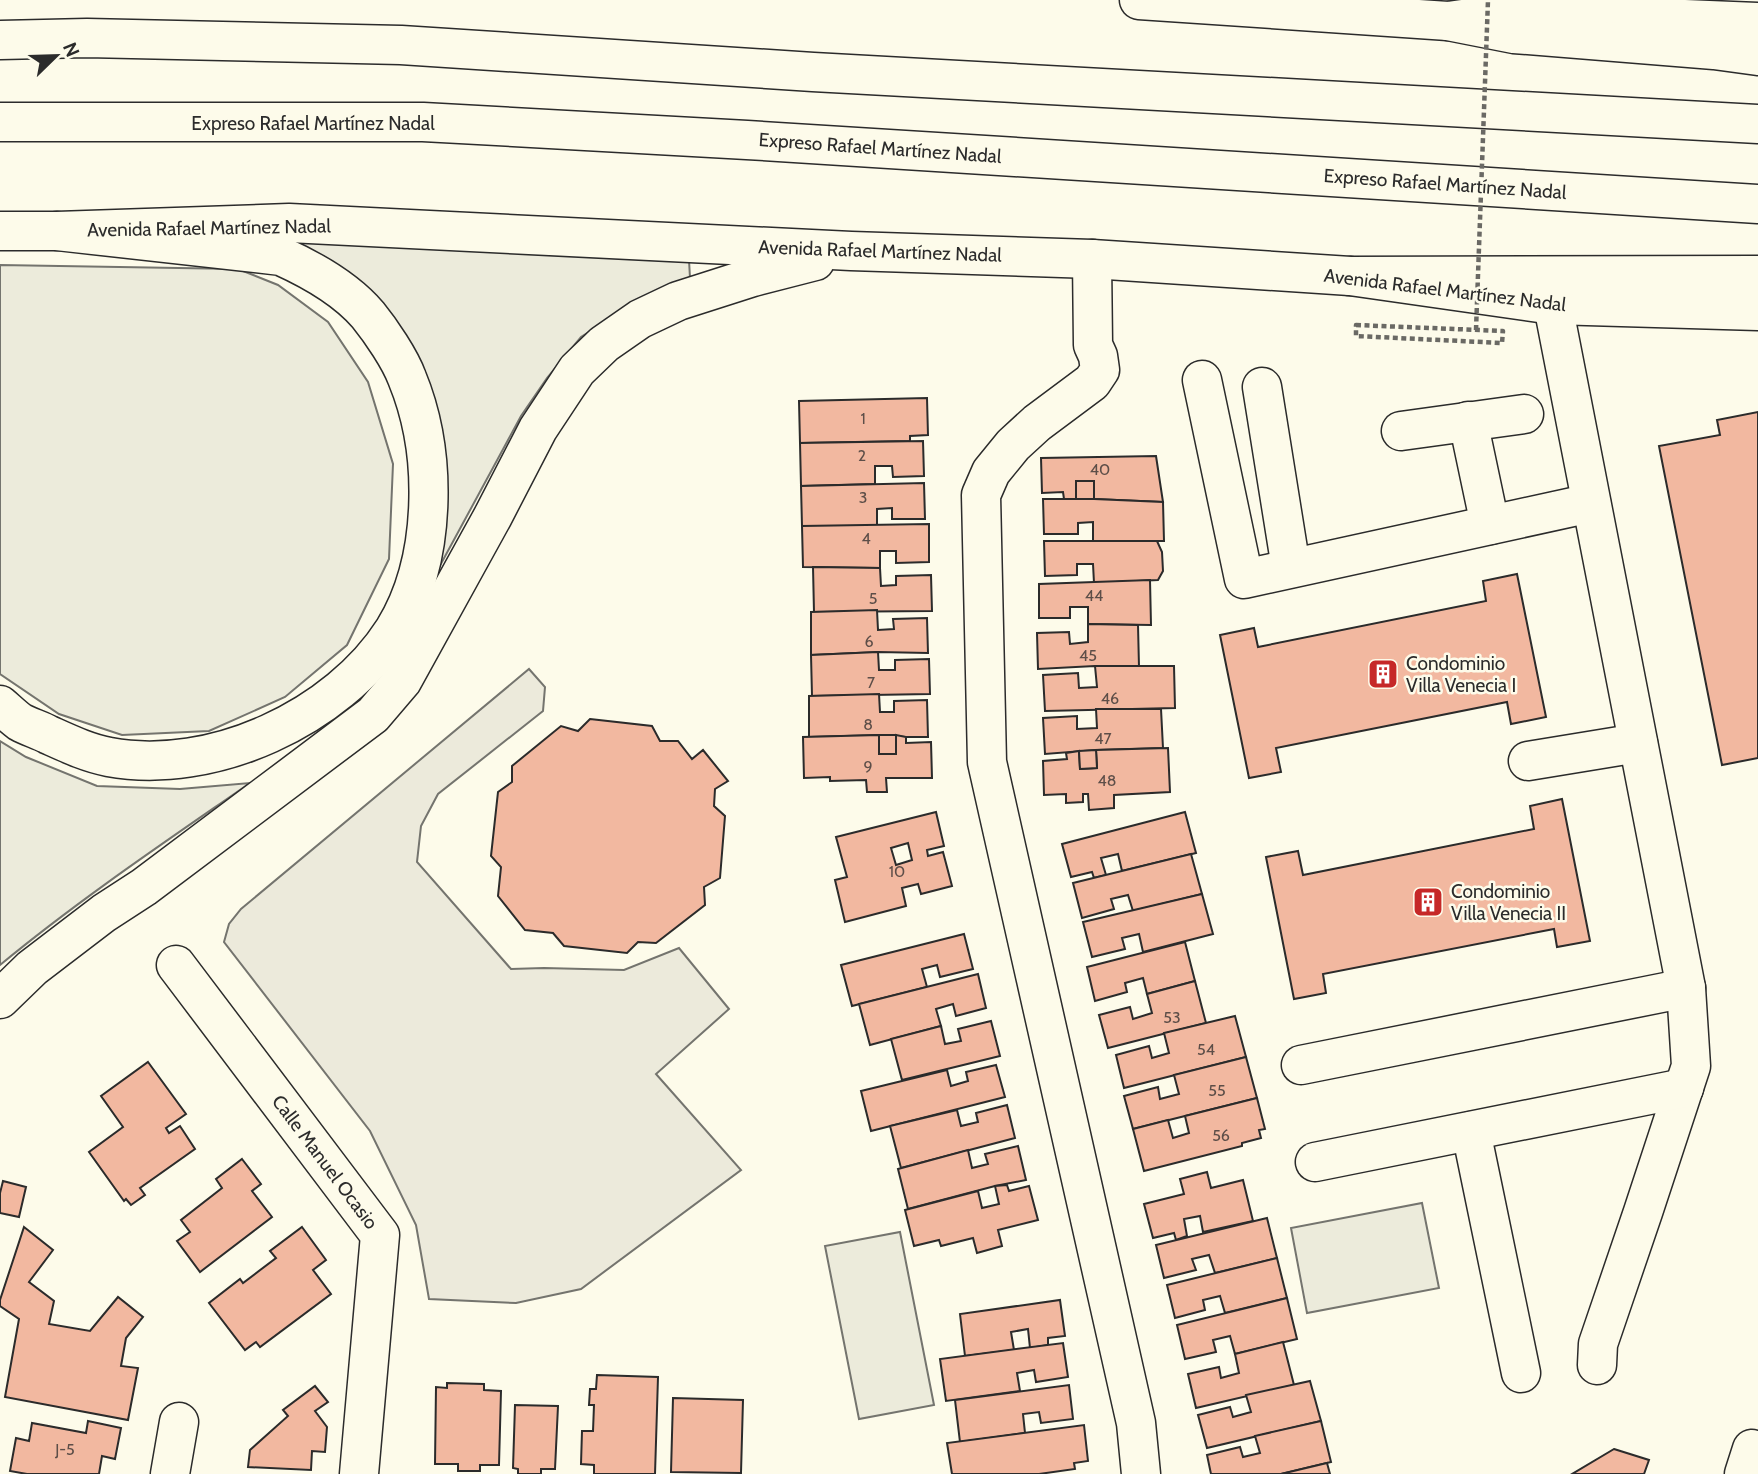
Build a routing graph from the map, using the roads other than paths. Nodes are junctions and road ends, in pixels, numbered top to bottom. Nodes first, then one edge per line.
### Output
1 (1139, 0) edge
2 (1448, 21) junction
3 (1758, 22) edge
4 (0, 40) edge
5 (1758, 56) edge
6 (0, 122) edge
7 (1758, 124) edge
8 (1758, 204) edge
9 (0, 231) edge
10 (57, 231) junction
11 (851, 251) junction
12 (1092, 259) junction
13 (1350, 275) junction
14 (1758, 275) edge
15 (1553, 305) junction
16 (1758, 311) edge
17 (1202, 380) dead end
18 (1262, 387) dead end
19 (1524, 414) dead end
20 (1468, 421) junction
21 (1401, 431) dead end
22 (1591, 503) junction
23 (1490, 525) junction
24 (1291, 568) junction
25 (0, 705) edge
26 (1638, 743) junction
27 (1528, 761) dead end
28 (176, 965) dead end
29 (1686, 988) junction
30 (0, 999) edge
31 (1301, 1065) dead end
32 (1684, 1088) junction
33 (1471, 1131) junction
34 (1315, 1162) dead end
35 (1597, 1365) dead end
36 (1521, 1373) dead end
37 (179, 1422) dead end
38 (170, 1474) edge
39 (359, 1474) edge
40 (1141, 1474) edge

1 - 2 main road
2 - 3 main road
2 - 5 main road
4 - 7 main road
6 - 8 main road, Expreso Rafael Martínez Nadal
9 - 10 main road, Avenida Rafael Martínez Nadal
10 - 11 main road, Avenida Rafael Martínez Nadal
10 - 25 main road
11 - 12 main road, Avenida Rafael Martínez Nadal
11 - 30 main road
12 - 13 main road, Avenida Rafael Martínez Nadal
12 - 40 main road
13 - 14 main road
13 - 15 main road, Avenida Rafael Martínez Nadal
15 - 16 main road, Avenida Rafael Martínez Nadal
15 - 22 main road
17 - 24 main road
18 - 24 main road
19 - 20 main road
20 - 21 main road
20 - 23 main road
22 - 23 main road
22 - 26 main road
23 - 24 main road
26 - 27 main road
26 - 29 main road
28 - 39 main road, Calle Manuel Ocasio
29 - 31 main road
29 - 32 main road
32 - 33 main road
32 - 35 main road
33 - 34 main road
33 - 36 main road
37 - 38 main road

